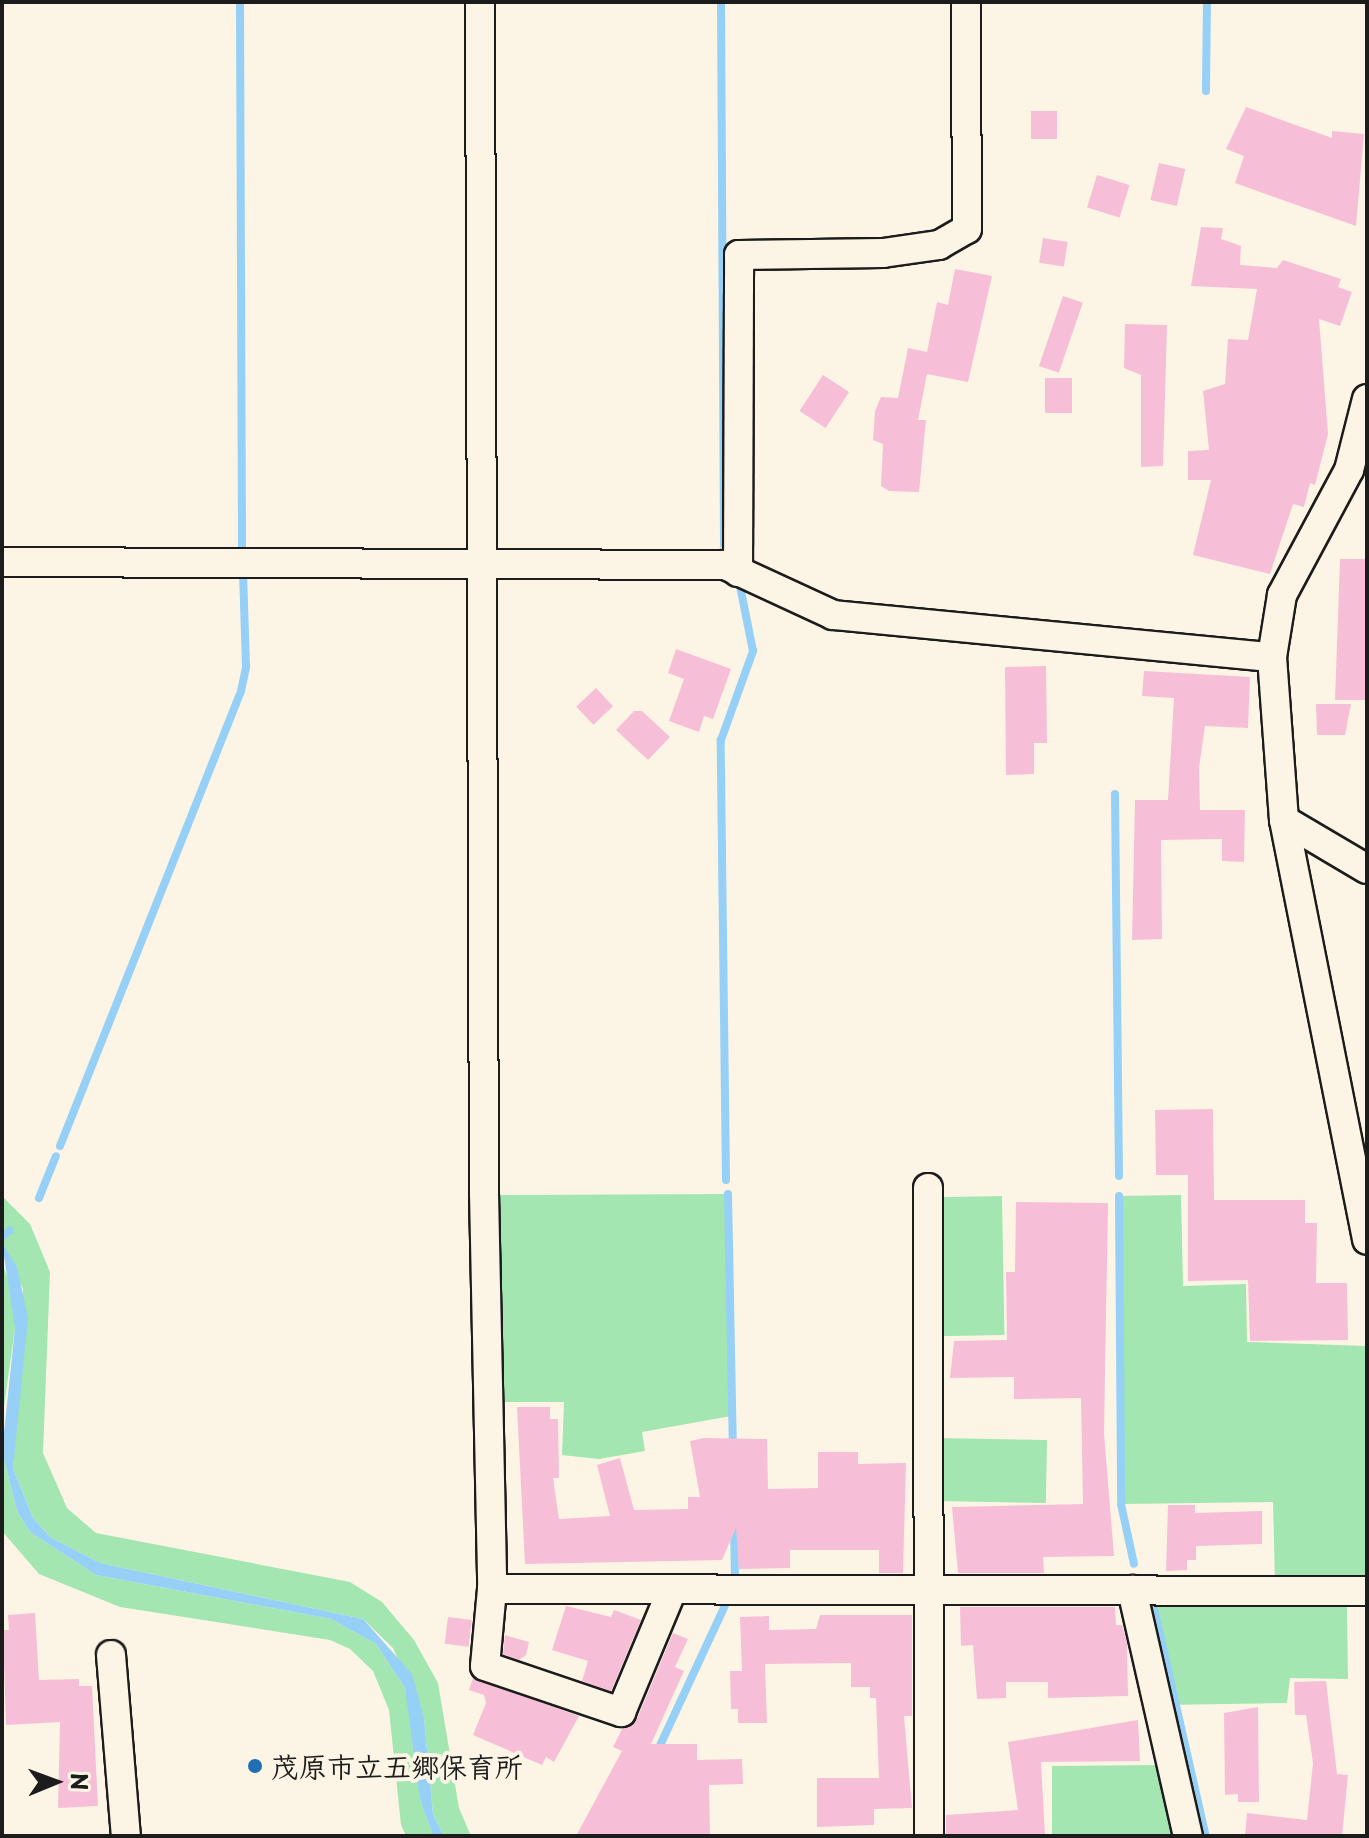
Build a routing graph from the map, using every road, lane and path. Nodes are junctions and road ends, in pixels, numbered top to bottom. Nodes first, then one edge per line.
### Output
1 (480, 2) edge
2 (966, 2) edge
3 (1367, 399) edge
4 (484, 561) junction
5 (2, 562) edge
6 (738, 572) junction
7 (1272, 657) junction
8 (1284, 820) junction
9 (1367, 869) edge
10 (928, 1188) dead end
11 (1367, 1240) edge
12 (492, 1589) junction
13 (928, 1589) junction
14 (672, 1590) junction
15 (1132, 1590) junction
16 (1367, 1591) edge
17 (111, 1655) dead end
18 (126, 1836) edge
19 (929, 1836) edge
20 (1188, 1836) edge

1 - 4 street
2 - 6 street
3 - 7 street
4 - 5 street
4 - 6 street
4 - 12 street
6 - 7 street
7 - 8 street
8 - 9 street
8 - 11 street
10 - 13 street
12 - 14 street
12 - 14 street
13 - 14 street
13 - 15 street
13 - 19 street
15 - 16 street
15 - 20 street
17 - 18 street

